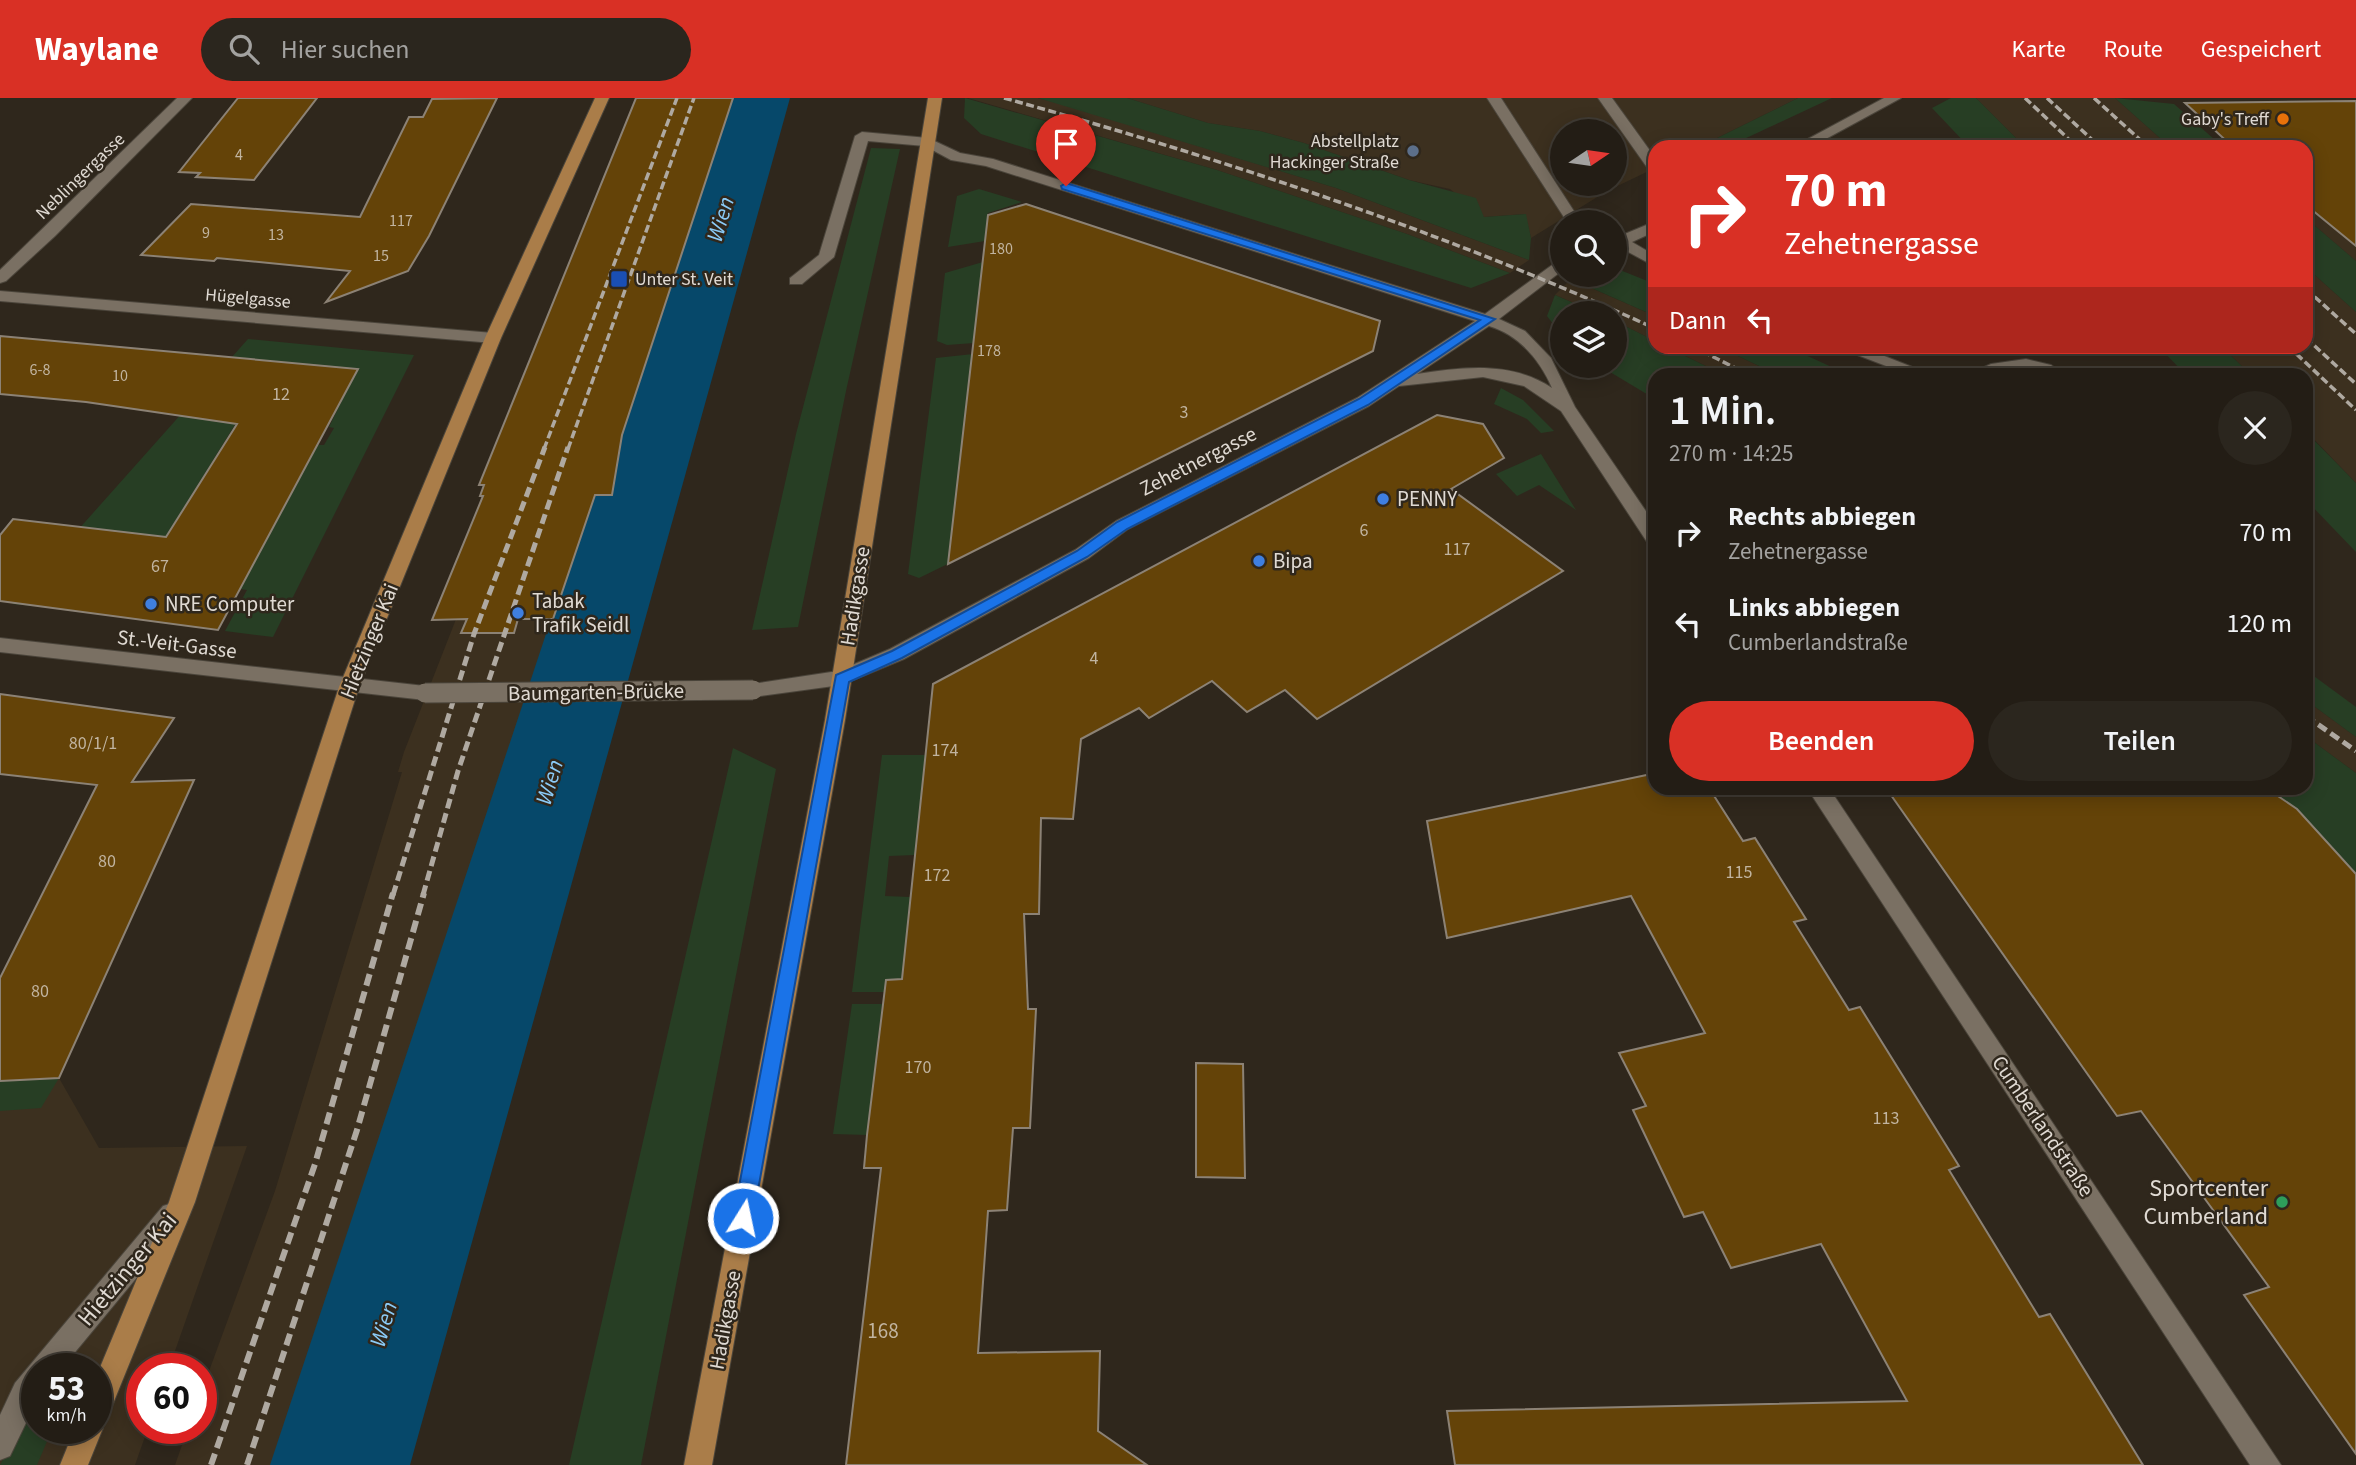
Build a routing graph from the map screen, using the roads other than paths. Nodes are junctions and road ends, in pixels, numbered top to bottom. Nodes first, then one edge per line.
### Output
1 (185, 98) edge
2 (601, 98) edge
3 (935, 98) edge
4 (1494, 98) edge
5 (1605, 98) edge
6 (1894, 98) edge
7 (1813, 140) edge
8 (928, 142) junction
9 (1648, 159) edge
10 (1566, 210) edge
11 (1648, 229) edge
12 (1627, 239) edge
13 (1627, 248) edge
14 (1648, 259) edge
15 (1550, 272) edge
16 (0, 278) edge
17 (796, 281) dead end
18 (0, 296) edge
19 (1489, 319) junction
20 (492, 338) junction
21 (1865, 354) edge
22 (1905, 368) edge
23 (2000, 368) edge
24 (2046, 368) edge
25 (1394, 382) junction
26 (1567, 407) junction
27 (1648, 529) edge
28 (0, 645) edge
29 (842, 678) junction
30 (349, 687) junction
31 (1823, 795) edge
32 (182, 1202) junction
33 (57, 1353) edge
34 (112, 1372) edge
35 (21, 1401) edge
36 (83, 1444) edge
37 (0, 1446) edge
38 (74, 1465) edge
39 (698, 1465) edge
40 (2267, 1465) edge

1 - 16 street, Neblingergasse
2 - 20 main road, Hietzinger Kai
3 - 8 main road, Hadikgasse
4 - 10 street
5 - 9 street
6 - 7 street
8 - 17 street
8 - 19 street
8 - 29 main road, Hadikgasse
11 - 12 street
13 - 14 street
15 - 19 street, Zehetnergasse
18 - 20 street, Hügelgasse
19 - 25 street, Zehetnergasse
19 - 26 street
20 - 30 main road, Hietzinger Kai
21 - 22 street
23 - 24 street
25 - 26 street
25 - 29 street, Zehetnergasse
26 - 27 street
28 - 30 street, St.-Veit-Gasse
29 - 30 street, Baumgarten-Brücke, bridge
29 - 39 main road, Hadikgasse
30 - 32 main road, Hietzinger Kai
31 - 40 street, Cumberlandstraße
32 - 33 street, Hietzinger Kai
32 - 34 main road, Hietzinger Kai
35 - 37 street
36 - 38 main road

